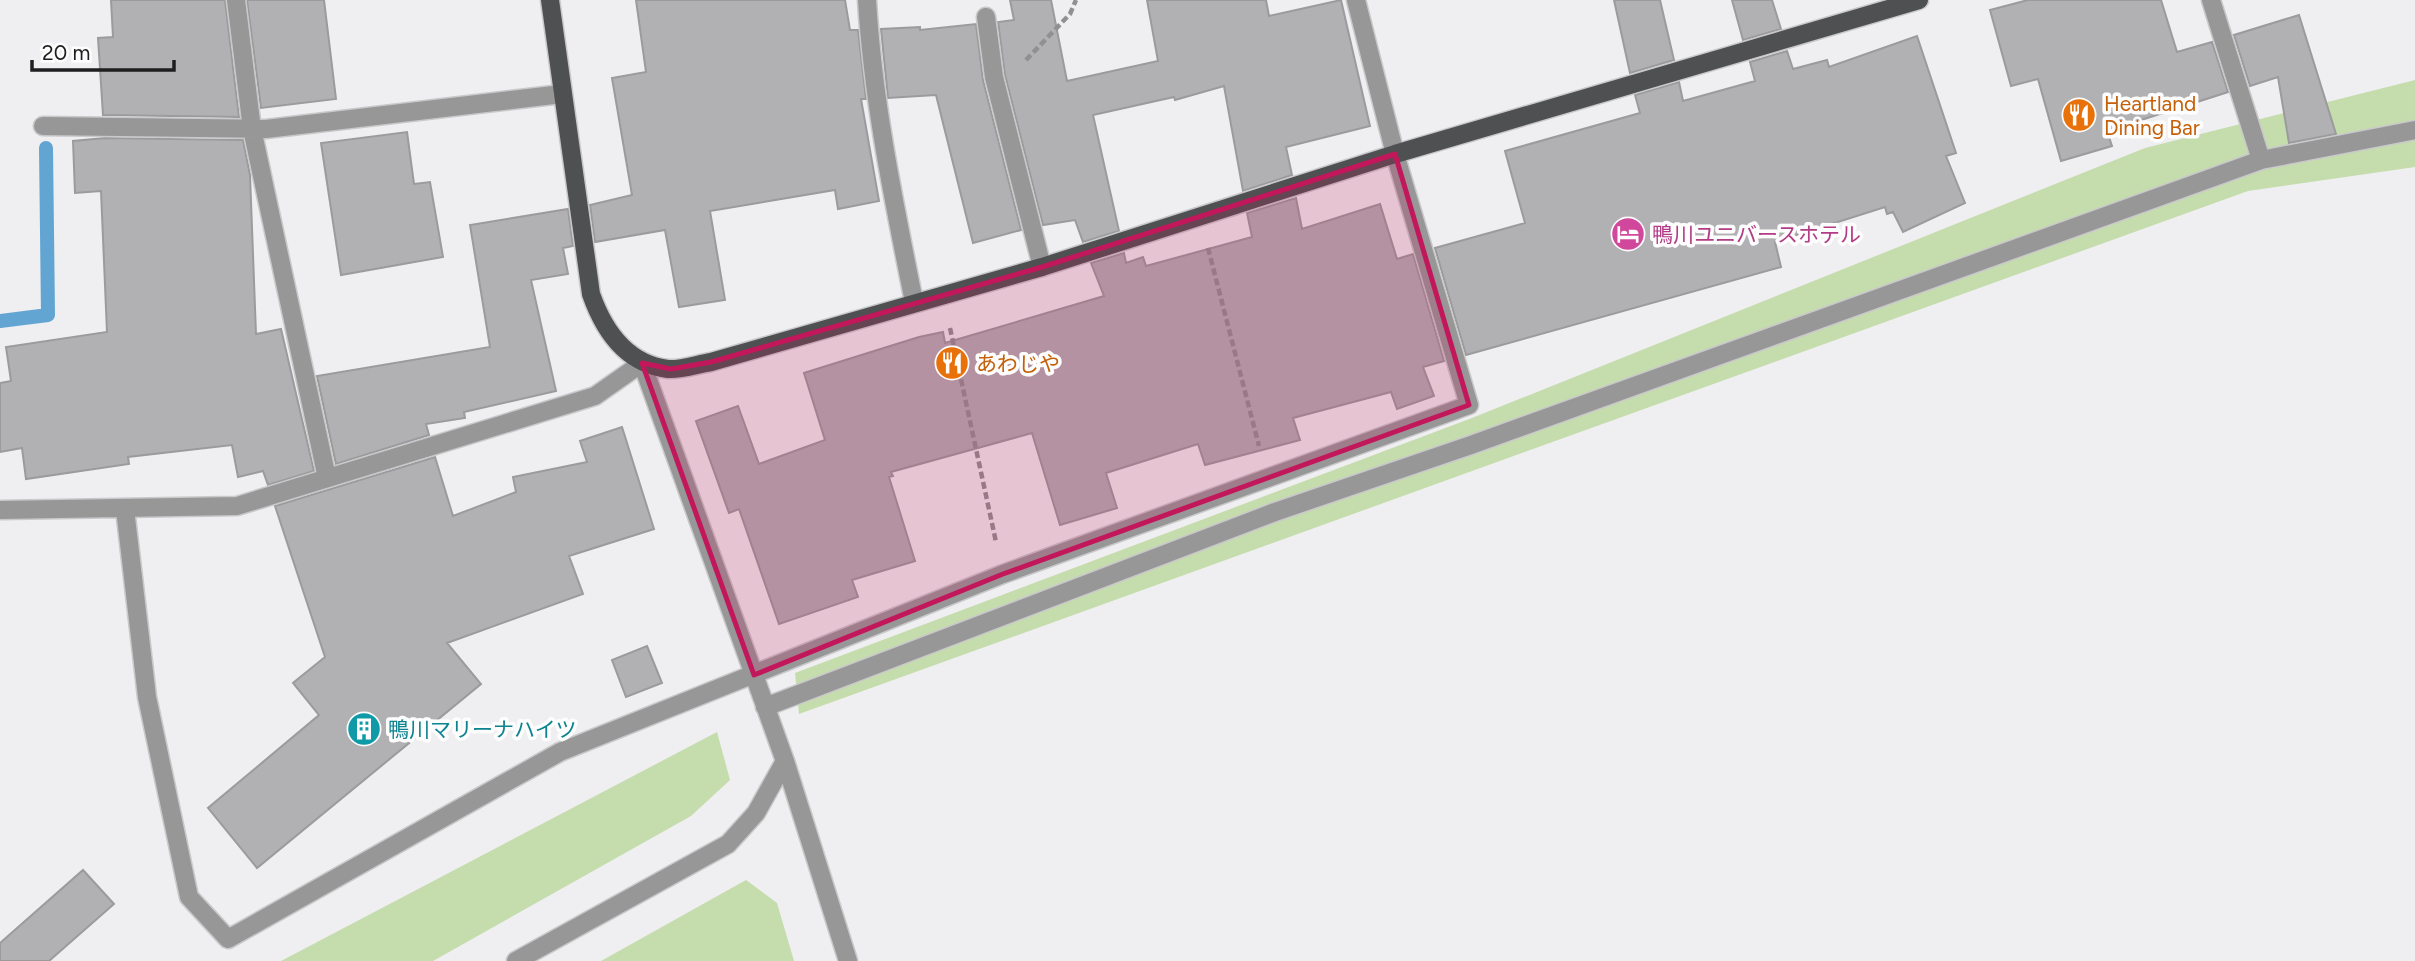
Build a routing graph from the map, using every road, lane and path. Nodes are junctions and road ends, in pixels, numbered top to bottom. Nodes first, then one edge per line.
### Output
1 (236, 0) edge
2 (550, 0) edge
3 (867, 0) edge
4 (1076, 0) edge
5 (1356, 0) edge
6 (1919, 0) edge
7 (2211, 0) edge
8 (985, 17) dead end
9 (994, 77) junction
10 (562, 94) junction
11 (43, 125) dead end
12 (251, 129) junction
13 (2415, 130) edge
14 (1395, 154) junction
15 (2261, 160) junction
16 (1200, 216) junction
17 (1042, 267) junction
18 (943, 295) junction
19 (914, 302) junction
20 (642, 363) junction
21 (1266, 477) junction
22 (327, 478) junction
23 (125, 509) junction
24 (0, 510) edge
25 (1003, 574) junction
26 (754, 675) junction
27 (765, 707) junction
28 (785, 761) junction
29 (516, 961) edge
30 (848, 961) edge

1 - 12 street
2 - 10 main road
3 - 19 street
4 - 9 path
5 - 14 street
6 - 14 main road
7 - 15 street
8 - 9 street
9 - 17 street
10 - 12 street
10 - 20 main road
11 - 12 street
12 - 22 street
13 - 15 street
14 - 16 main road
14 - 21 street
15 - 27 street
16 - 17 main road
16 - 21 path
17 - 18 main road
18 - 19 main road
18 - 25 path
19 - 20 main road
20 - 22 street
20 - 26 street
21 - 25 street
22 - 23 street
23 - 24 street
23 - 26 street
25 - 26 street
26 - 27 street
27 - 28 street
28 - 29 street
28 - 30 street

